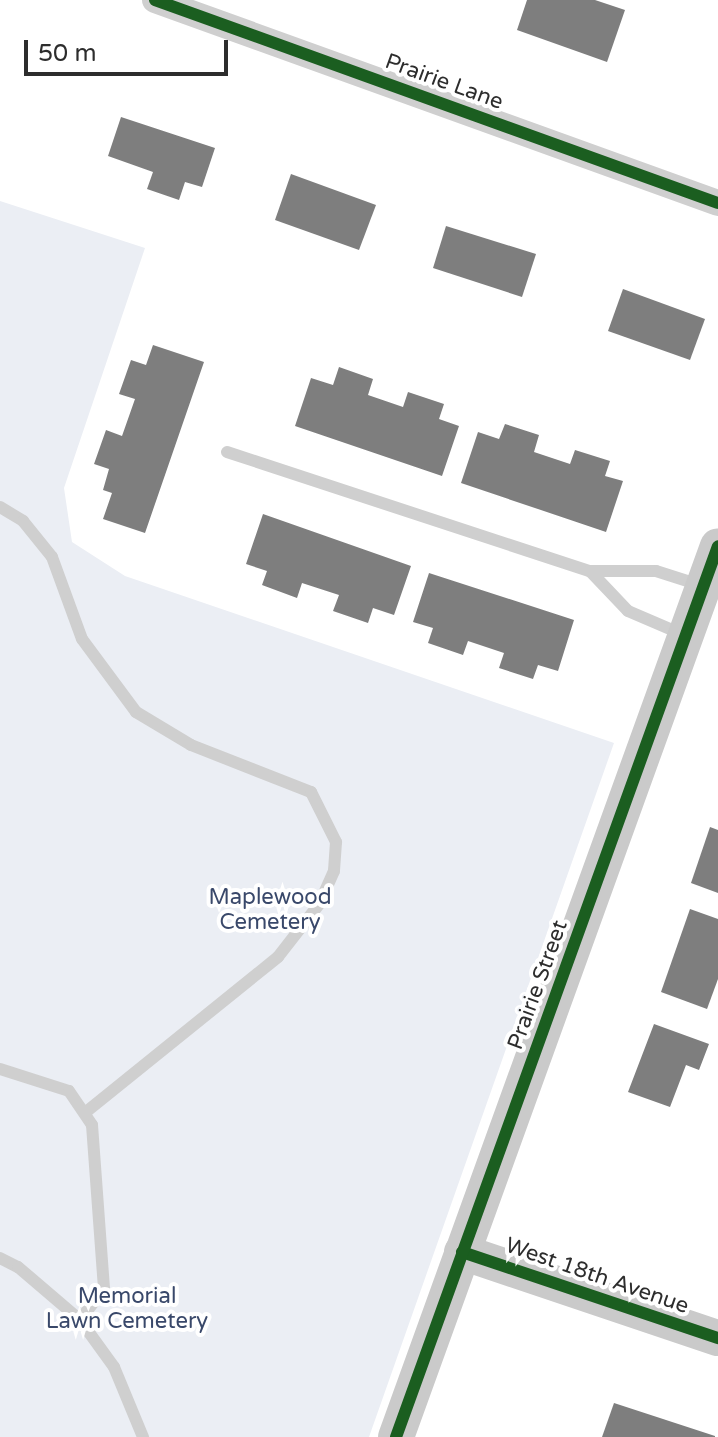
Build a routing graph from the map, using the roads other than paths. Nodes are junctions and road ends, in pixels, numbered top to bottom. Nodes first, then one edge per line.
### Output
1 (155, 0) edge
2 (718, 203) edge
3 (227, 452) dead end
4 (0, 507) edge
5 (718, 546) edge
6 (590, 571) junction
7 (703, 586) junction
8 (685, 636) junction
9 (0, 1069) edge
10 (86, 1112) junction
11 (462, 1252) junction
12 (0, 1258) edge
13 (80, 1320) junction
14 (718, 1338) edge
15 (143, 1437) edge
16 (396, 1437) edge

1 - 2 street, Prairie Lane
3 - 6 lane
4 - 10 lane
5 - 7 street, Prairie Street
6 - 7 lane
6 - 8 lane
7 - 8 street, Prairie Street
8 - 11 street, Prairie Street
9 - 10 lane
10 - 13 lane
11 - 14 street, West 18th Avenue
11 - 16 street, Prairie Street
12 - 13 lane
13 - 15 lane

